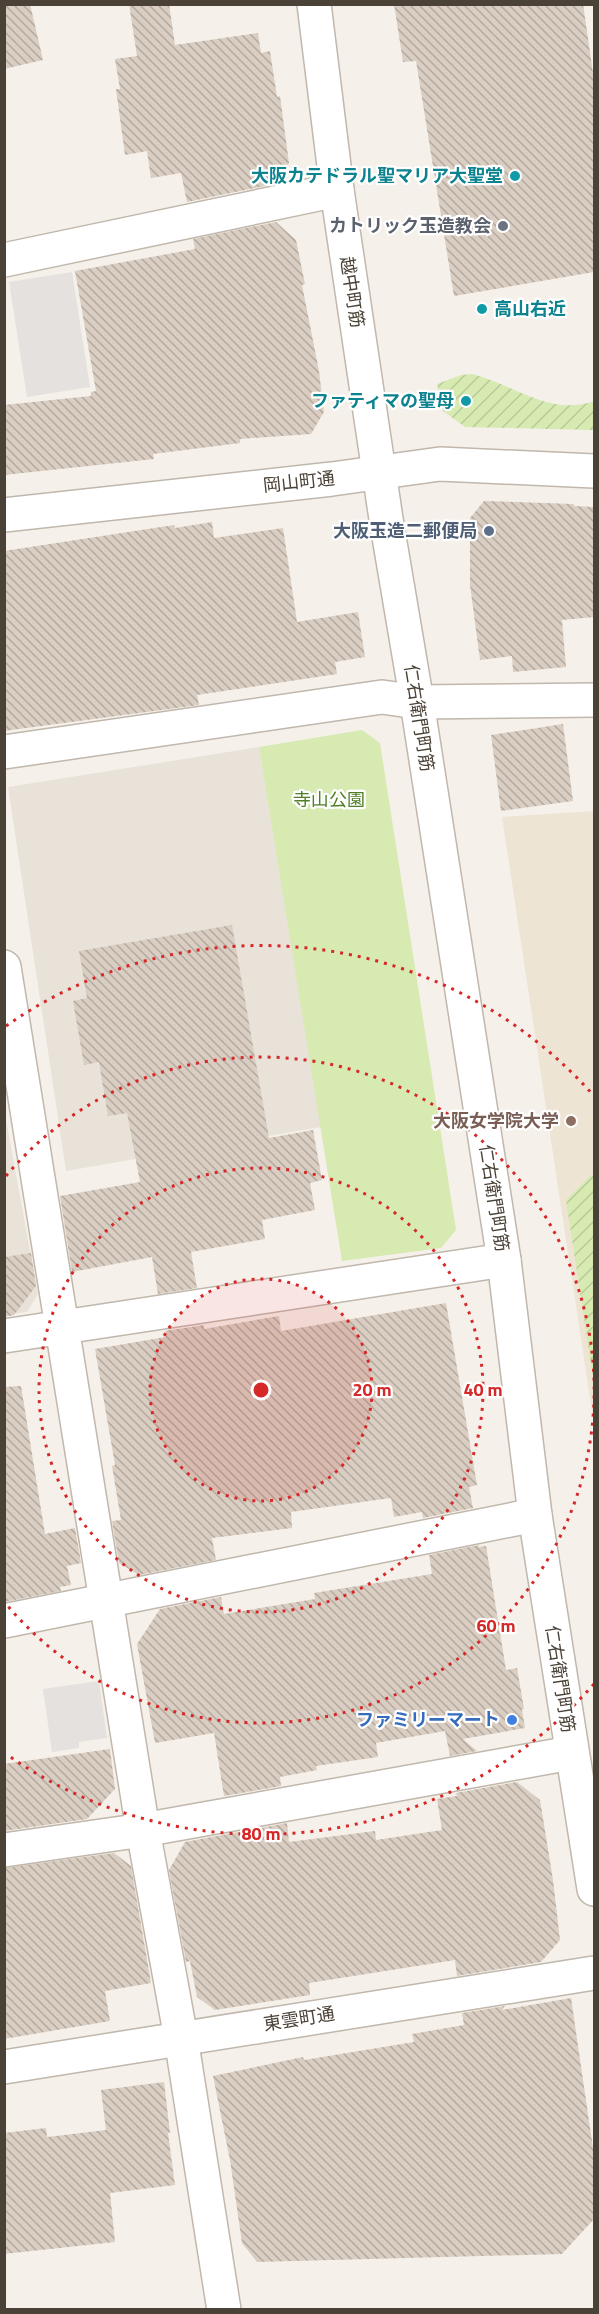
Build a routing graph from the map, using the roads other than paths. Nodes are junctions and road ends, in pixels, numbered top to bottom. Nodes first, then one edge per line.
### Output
1 (314, 4) edge
2 (337, 190) junction
3 (4, 260) edge
4 (594, 471) edge
5 (379, 473) junction
6 (4, 515) edge
7 (594, 700) edge
8 (417, 702) junction
9 (4, 752) edge
10 (4, 967) edge
11 (13, 1076) edge
12 (504, 1260) junction
13 (63, 1326) junction
14 (4, 1336) edge
15 (535, 1515) junction
16 (107, 1602) junction
17 (4, 1621) edge
18 (571, 1753) junction
19 (143, 1830) junction
20 (4, 1850) edge
21 (594, 1889) edge
22 (594, 1973) edge
23 (181, 2038) junction
24 (4, 2067) edge
25 (224, 2310) edge

1 - 2 street, 越中町筋
2 - 3 street
2 - 5 street, 越中町筋
4 - 5 street, 岡山町通
5 - 6 street, 岡山町通
5 - 8 street, 仁右衛門町筋
7 - 8 street
8 - 9 street
8 - 12 street, 仁右衛門町筋
10 - 11 street
11 - 13 street
12 - 13 street
12 - 15 street, 仁右衛門町筋
13 - 14 street
13 - 16 street
15 - 16 street
15 - 18 street, 仁右衛門町筋
16 - 17 street
16 - 19 street
18 - 19 street
18 - 21 street, 仁右衛門町筋
19 - 20 street
19 - 23 street
22 - 23 street, 東雲町通
23 - 24 street, 東雲町通
23 - 25 street

